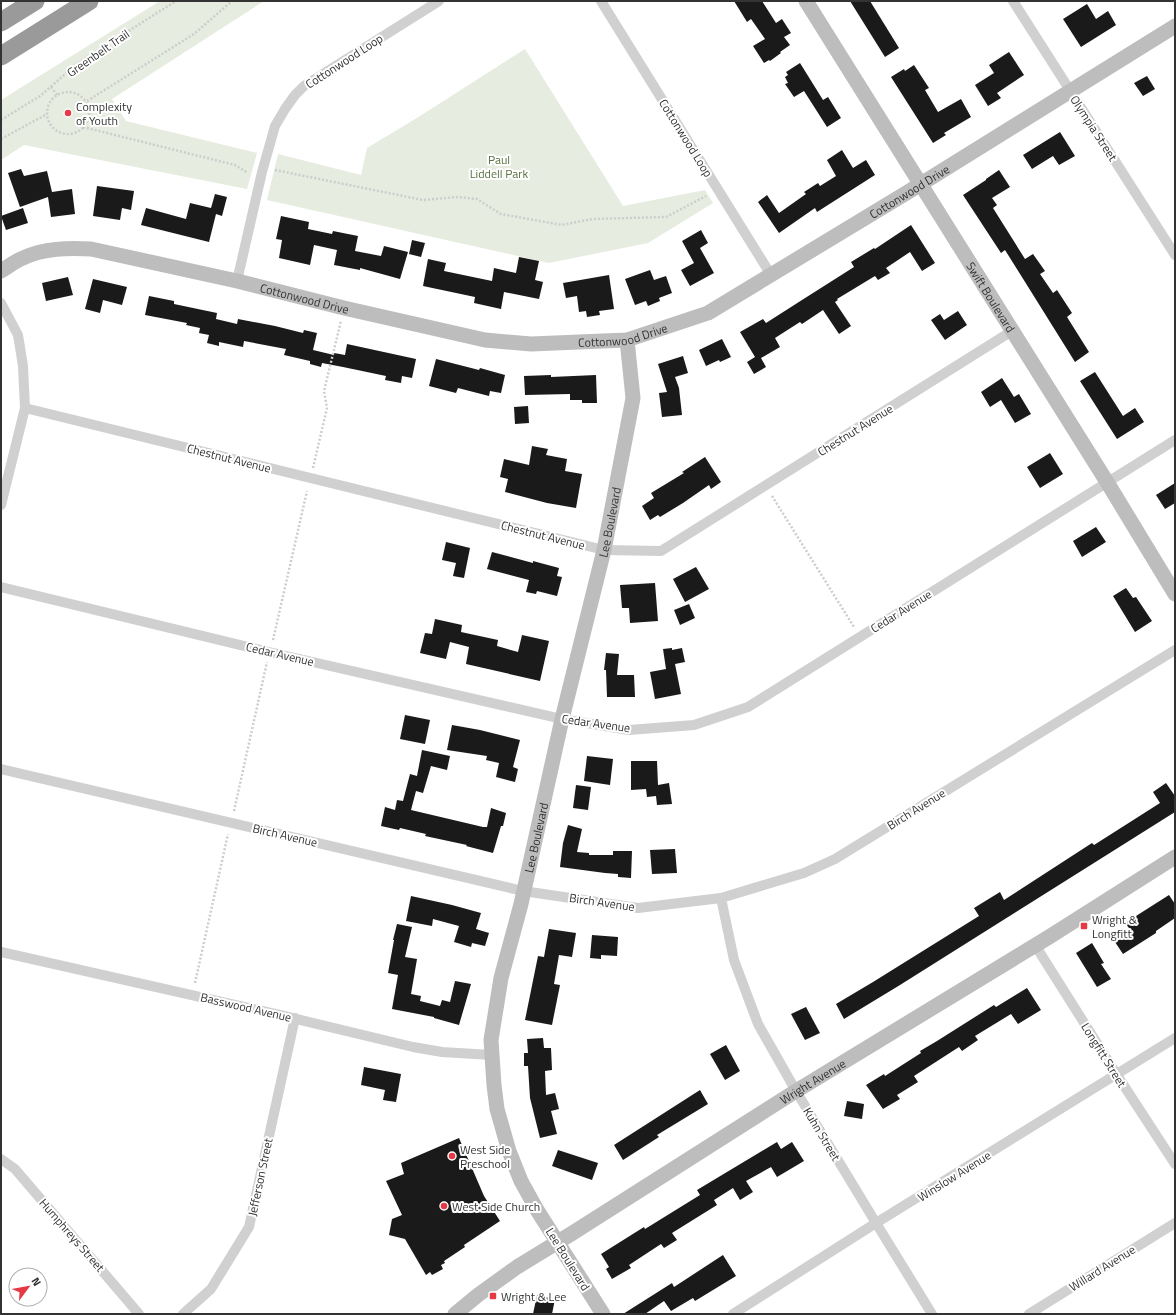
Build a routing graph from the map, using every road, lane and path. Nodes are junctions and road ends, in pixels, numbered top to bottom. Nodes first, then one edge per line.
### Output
1 (35, 1) edge
2 (90, 1) edge
3 (176, 1) edge
4 (232, 1) edge
5 (439, 1) edge
6 (601, 1) edge
7 (806, 1) edge
8 (1013, 1) edge
9 (1, 22) edge
10 (1175, 26) edge
11 (1, 56) edge
12 (51, 87) junction
13 (1070, 91) junction
14 (57, 94) junction
15 (86, 101) junction
16 (47, 114) junction
17 (1, 120) edge
18 (83, 128) junction
19 (1, 139) edge
20 (275, 170) dead end
21 (248, 173) dead end
22 (920, 184) junction
23 (706, 196) dead end
24 (1175, 255) edge
25 (1, 271) edge
26 (771, 276) junction
27 (237, 281) junction
28 (1, 303) edge
29 (341, 318) dead end
30 (1012, 331) junction
31 (627, 340) junction
32 (25, 408) junction
33 (1175, 440) edge
34 (313, 468) dead end
35 (1107, 482) junction
36 (307, 491) dead end
37 (772, 496) dead end
38 (1, 505) edge
39 (604, 550) junction
40 (1, 587) edge
41 (1175, 594) edge
42 (854, 627) dead end
43 (272, 640) dead end
44 (1175, 650) edge
45 (267, 661) dead end
46 (562, 719) junction
47 (1, 769) edge
48 (234, 811) dead end
49 (228, 834) dead end
50 (1175, 857) edge
51 (523, 891) junction
52 (721, 898) junction
53 (1035, 945) junction
54 (1, 952) edge
55 (195, 984) dead end
56 (295, 1018) junction
57 (1175, 1038) edge
58 (491, 1055) junction
59 (1117, 1075) junction
60 (796, 1091) junction
61 (1, 1159) edge
62 (1175, 1164) edge
63 (1175, 1223) edge
64 (876, 1224) junction
65 (557, 1242) junction
66 (139, 1314) edge
67 (183, 1314) edge
68 (455, 1314) edge
69 (603, 1314) edge
70 (733, 1314) edge
71 (932, 1314) edge
72 (1029, 1314) edge

1 - 9 highway
2 - 11 highway
3 - 12 path, Greenbelt Trail
4 - 15 path
5 - 27 street, Cottonwood Loop
6 - 26 street, Cottonwood Loop
7 - 22 street, Swift Boulevard
8 - 13 street, Olympia Street
10 - 13 street, Cottonwood Drive
12 - 14 path
12 - 17 path, Greenbelt Trail
13 - 22 street, Cottonwood Drive
13 - 24 street, Olympia Street
14 - 15 path
14 - 16 path
15 - 18 path
16 - 18 path
16 - 19 path
18 - 21 path
20 - 23 path
22 - 26 street, Cottonwood Drive
22 - 30 street, Swift Boulevard
25 - 27 street, Cottonwood Drive
26 - 31 street, Cottonwood Drive
27 - 31 street, Cottonwood Drive
28 - 32 street
29 - 34 path
30 - 35 street, Swift Boulevard
30 - 39 street, Chestnut Avenue
31 - 39 street, Lee Boulevard
32 - 38 street
32 - 39 street, Chestnut Avenue
33 - 35 street, Cedar Avenue
35 - 41 street, Swift Boulevard
35 - 46 street, Cedar Avenue
36 - 43 path
37 - 42 path
39 - 46 street, Lee Boulevard
40 - 46 street, Cedar Avenue
44 - 52 street, Birch Avenue
45 - 48 path
46 - 51 street, Lee Boulevard
47 - 51 street, Birch Avenue
49 - 55 path
50 - 53 street, Wright Avenue
51 - 52 street, Birch Avenue
51 - 58 street, Lee Boulevard
52 - 60 street, Kuhn Street
53 - 59 street, Longfitt Street
53 - 60 street, Wright Avenue
54 - 56 street, Basswood Avenue
56 - 58 street, Basswood Avenue
56 - 67 street, Jefferson Street
57 - 59 street, Winslow Avenue
58 - 65 street, Lee Boulevard
59 - 62 street, Longfitt Street
59 - 64 street, Winslow Avenue
60 - 64 street, Kuhn Street
60 - 65 street, Wright Avenue
61 - 66 street, Humphreys Street
63 - 72 street, Willard Avenue
64 - 70 street, Winslow Avenue
64 - 71 street, Kuhn Street
65 - 68 street, Wright Avenue
65 - 69 street, Lee Boulevard

